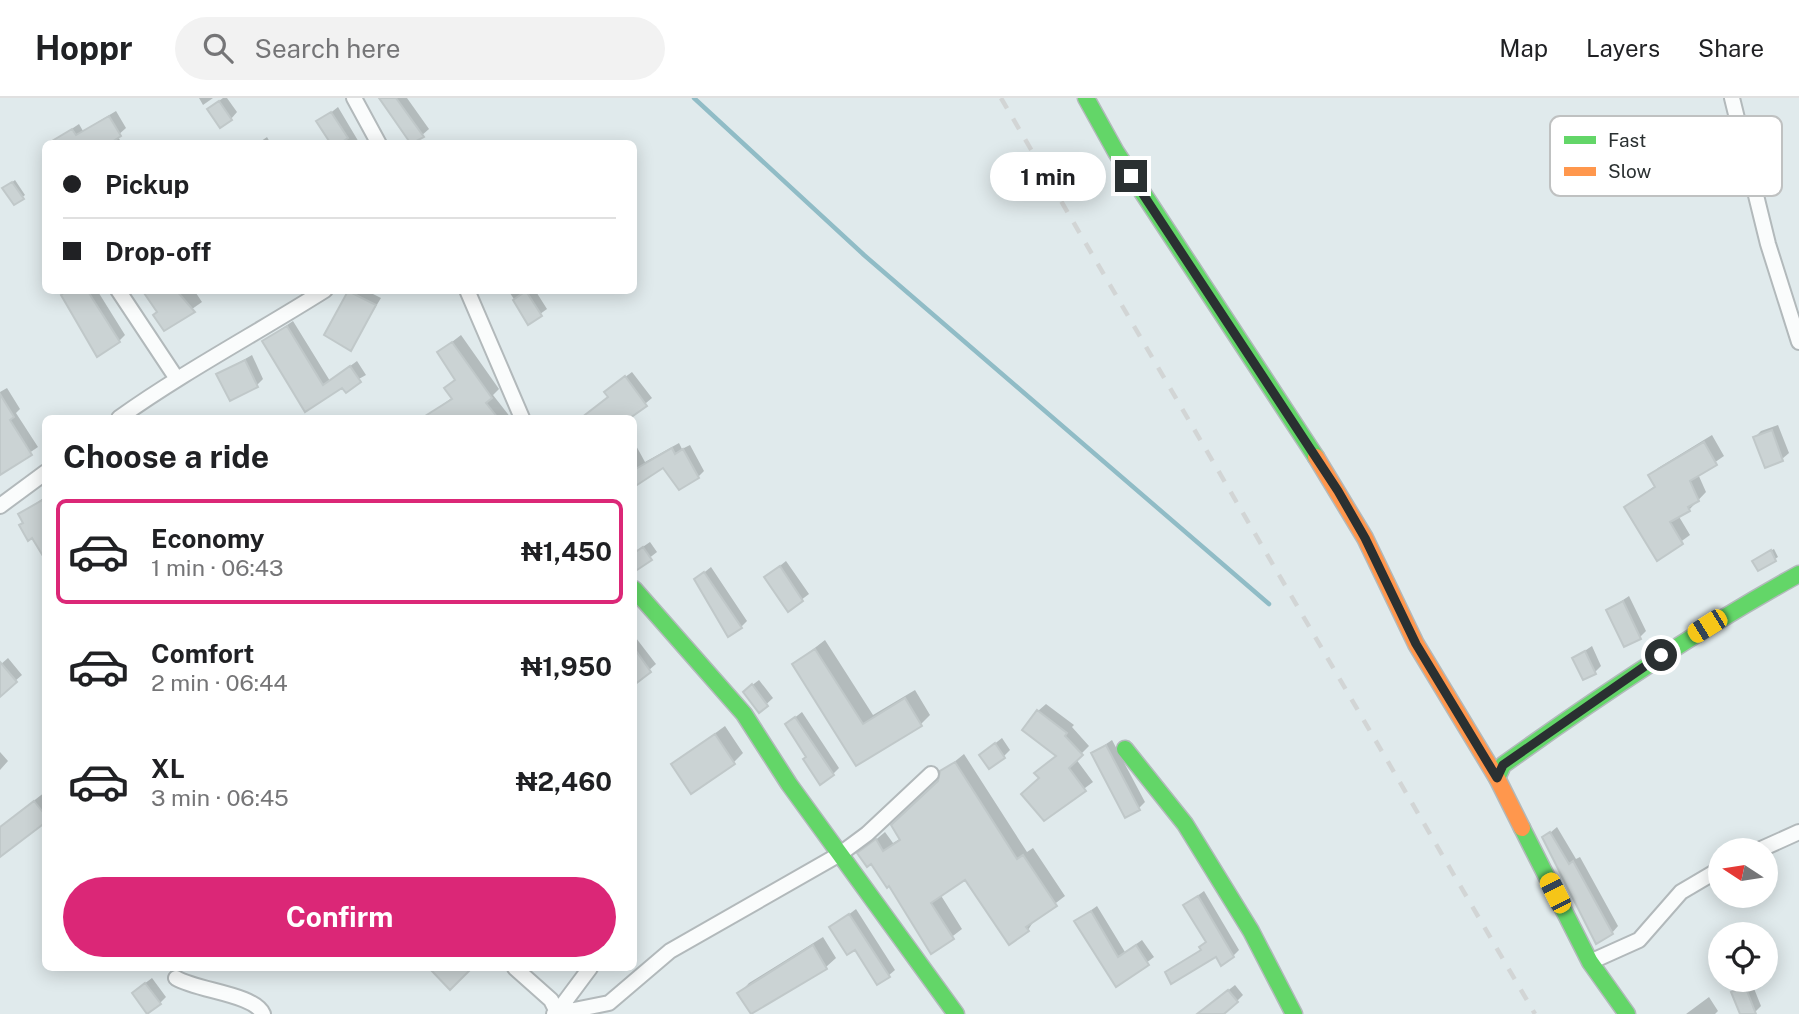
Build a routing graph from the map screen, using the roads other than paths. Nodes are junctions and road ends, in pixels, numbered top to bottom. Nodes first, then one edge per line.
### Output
1 (354, 98) edge
2 (1086, 98) edge
3 (1732, 98) edge
4 (1737, 116) edge
5 (377, 140) edge
6 (1757, 196) edge
7 (121, 294) edge
8 (319, 294) edge
9 (469, 294) edge
10 (1799, 342) edge
11 (177, 379) junction
12 (124, 415) edge
13 (521, 415) edge
14 (42, 475) edge
15 (0, 506) edge
16 (1799, 574) edge
17 (637, 592) edge
18 (1125, 749) dead end
19 (931, 774) dead end
20 (1497, 778) junction
21 (1799, 831) edge
22 (1778, 841) edge
23 (840, 854) junction
24 (1708, 876) edge
25 (1590, 962) junction
26 (518, 971) edge
27 (588, 971) edge
28 (176, 978) dead end
29 (557, 1012) edge
30 (262, 1014) edge
31 (956, 1014) edge
32 (1294, 1014) edge
33 (1627, 1014) edge

1 - 5 street
2 - 20 street
3 - 4 street
6 - 10 street
7 - 11 street
8 - 11 street
9 - 13 street
11 - 12 street
14 - 15 street
16 - 20 street
17 - 23 street
18 - 32 street
19 - 23 street
20 - 25 street
21 - 22 street
23 - 29 street
23 - 31 street
24 - 25 street
25 - 33 street
26 - 29 street
27 - 29 street
28 - 30 street

